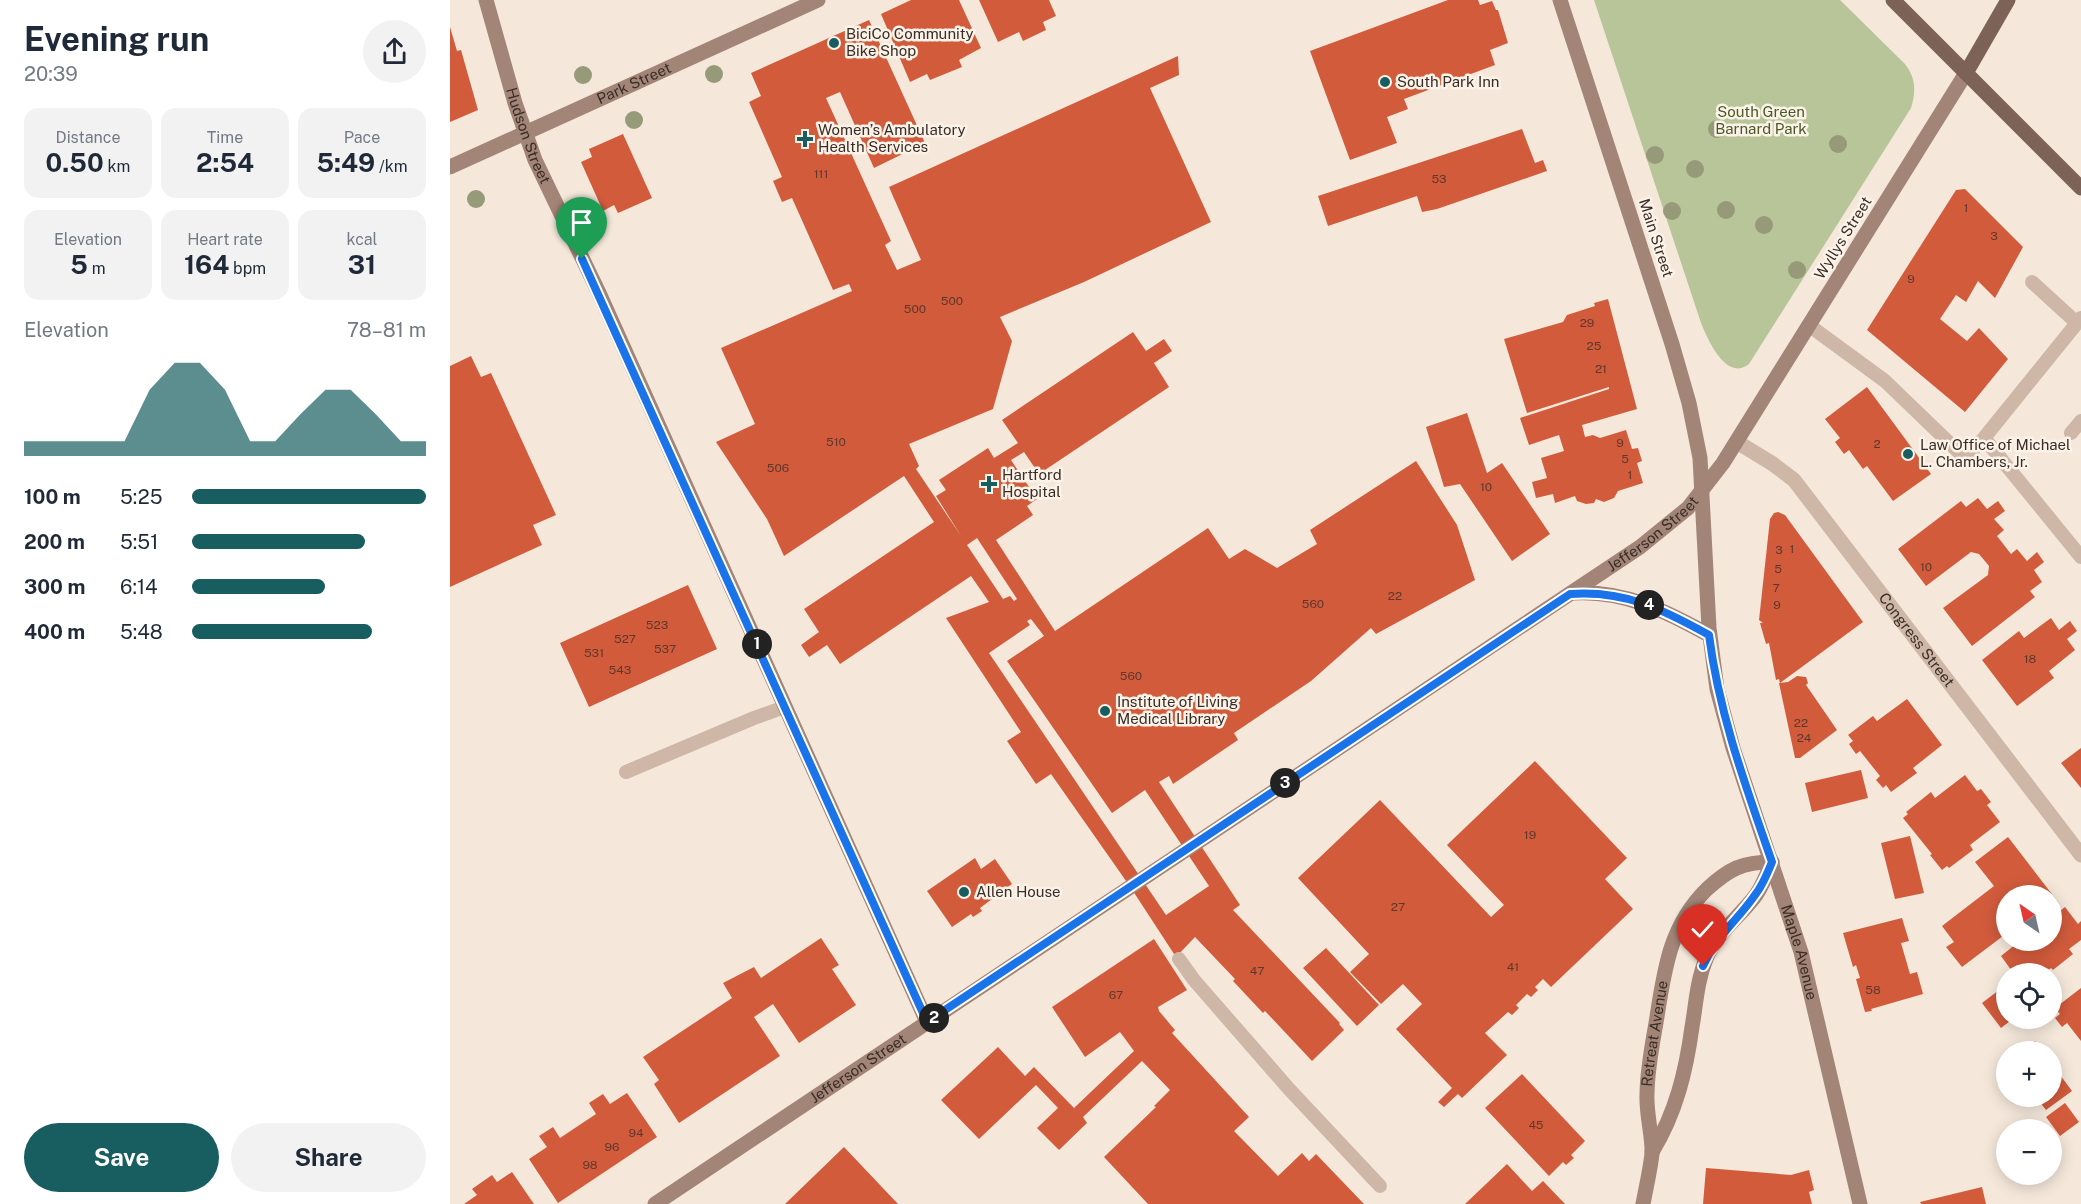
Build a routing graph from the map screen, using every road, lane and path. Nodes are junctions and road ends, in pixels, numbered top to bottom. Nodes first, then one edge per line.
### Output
1 (486, 0) edge
2 (818, 0) edge
3 (1560, 0) edge
4 (1893, 0) edge
5 (2008, 0) edge
6 (1966, 73) junction
7 (526, 133) junction
8 (450, 167) edge
9 (2081, 188) edge
10 (2032, 282) dead end
11 (2079, 321) edge
12 (1810, 326) junction
13 (2081, 421) edge
14 (2071, 433) dead end
15 (1984, 438) junction
16 (1737, 442) junction
17 (1702, 490) junction
18 (2081, 557) edge
19 (1570, 594) junction
20 (1709, 635) junction
21 (785, 706) junction
22 (627, 772) dead end
23 (2081, 855) edge
24 (1772, 862) junction
25 (1179, 959) dead end
26 (927, 1022) junction
27 (1652, 1152) junction
28 (1380, 1186) dead end
29 (655, 1204) edge
30 (1643, 1204) edge
31 (1860, 1204) edge

1 - 7 main road, Hudson Street
2 - 7 main road, Park Street
3 - 17 main road, Main Street
4 - 6 main road
5 - 6 main road, Wyllys Street
6 - 9 main road
6 - 12 main road, Wyllys Street
7 - 8 main road, Park Street
7 - 21 main road, Hudson Street
10 - 11 lane
11 - 15 lane
12 - 15 lane
12 - 16 main road, Wyllys Street
13 - 14 lane
15 - 18 lane
16 - 17 main road, Wyllys Street
16 - 23 street, Congress Street
17 - 19 main road, Jefferson Street
17 - 20 main road, Maple Avenue
19 - 20 main road, Jefferson Street
19 - 26 main road, Jefferson Street
20 - 24 main road, Maple Avenue
21 - 22 lane
21 - 26 main road, Hudson Street
24 - 27 main road, Retreat Avenue
24 - 27 main road, Retreat Avenue
24 - 31 main road, Maple Avenue
25 - 28 lane
26 - 29 main road, Jefferson Street
27 - 30 main road, Retreat Avenue

